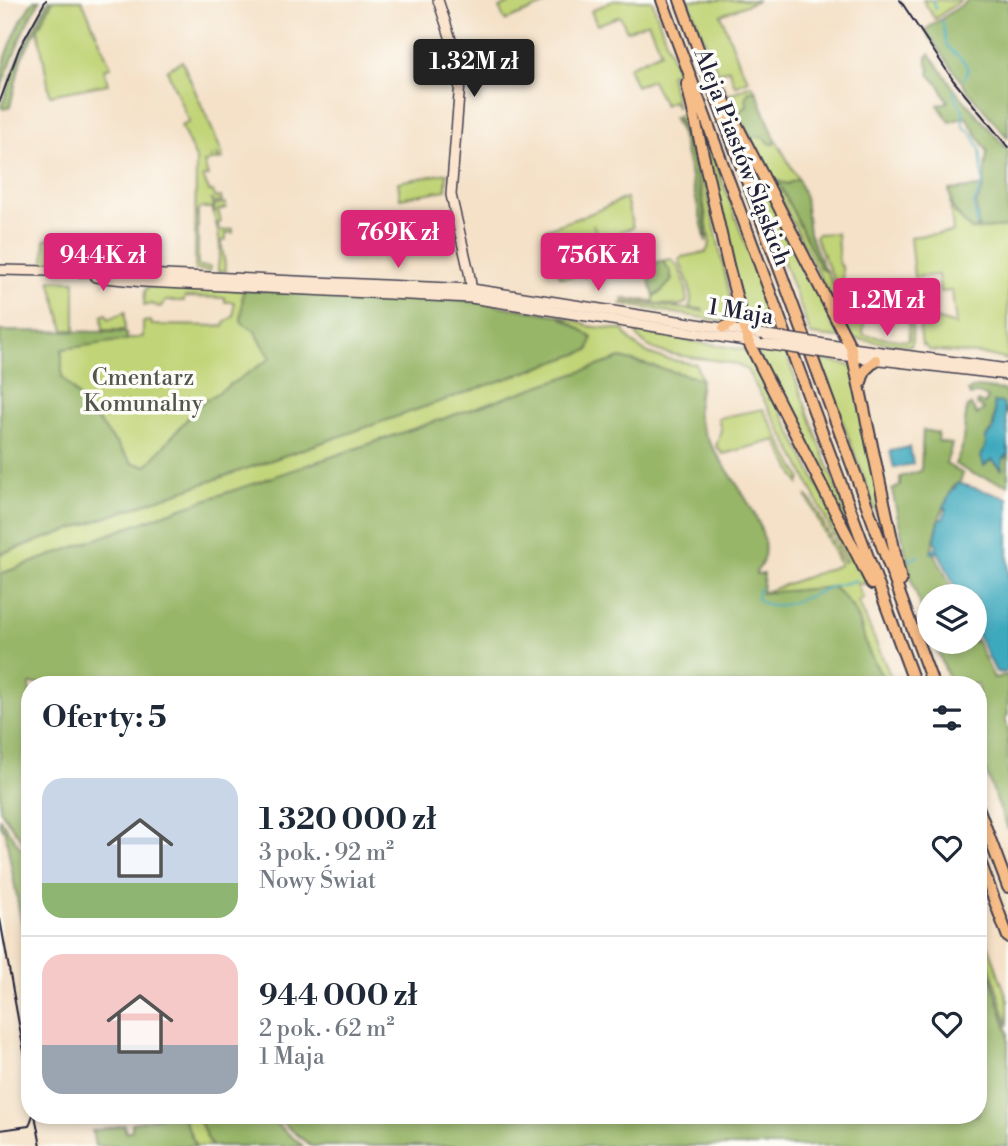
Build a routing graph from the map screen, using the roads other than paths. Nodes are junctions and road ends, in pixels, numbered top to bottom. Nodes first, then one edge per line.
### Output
1 (438, 0) edge
2 (662, 0) edge
3 (680, 0) edge
4 (692, 32) junction
5 (677, 40) junction
6 (3, 270) edge
7 (134, 274) junction
8 (144, 282) junction
9 (472, 293) junction
10 (737, 302) junction
11 (724, 328) junction
12 (747, 336) junction
13 (853, 353) junction
14 (876, 360) junction
15 (1008, 369) edge
16 (1008, 376) edge
17 (860, 385) junction
18 (909, 618) junction
19 (894, 627) junction
20 (912, 676) edge
21 (930, 676) edge
22 (987, 831) edge
23 (987, 880) edge
24 (1008, 887) edge
25 (1008, 937) edge

1 - 9 main road
2 - 5 highway, Aleja Piastów Śląskich
3 - 4 highway, Aleja Piastów Śląskich
4 - 13 highway
4 - 18 highway, Aleja Piastów Śląskich
5 - 10 highway
5 - 19 highway, Aleja Piastów Śląskich
6 - 7 main road, 1 Maja
6 - 8 main road, 1 Maja
7 - 8 main road
7 - 9 main road, 1 Maja
8 - 9 main road, 1 Maja
9 - 11 main road, 1 Maja
9 - 12 main road, 1 Maja
10 - 11 highway
10 - 12 highway
11 - 12 main road, 1 Maja
12 - 13 main road, 1 Maja, bridge
12 - 19 highway
13 - 14 main road, 1 Maja
13 - 15 main road, 1 Maja
13 - 17 highway
14 - 16 main road, 1 Maja
14 - 17 highway
17 - 18 highway
18 - 21 highway, Aleja Piastów Śląskich
19 - 20 highway, Aleja Piastów Śląskich
22 - 24 highway
23 - 25 highway

